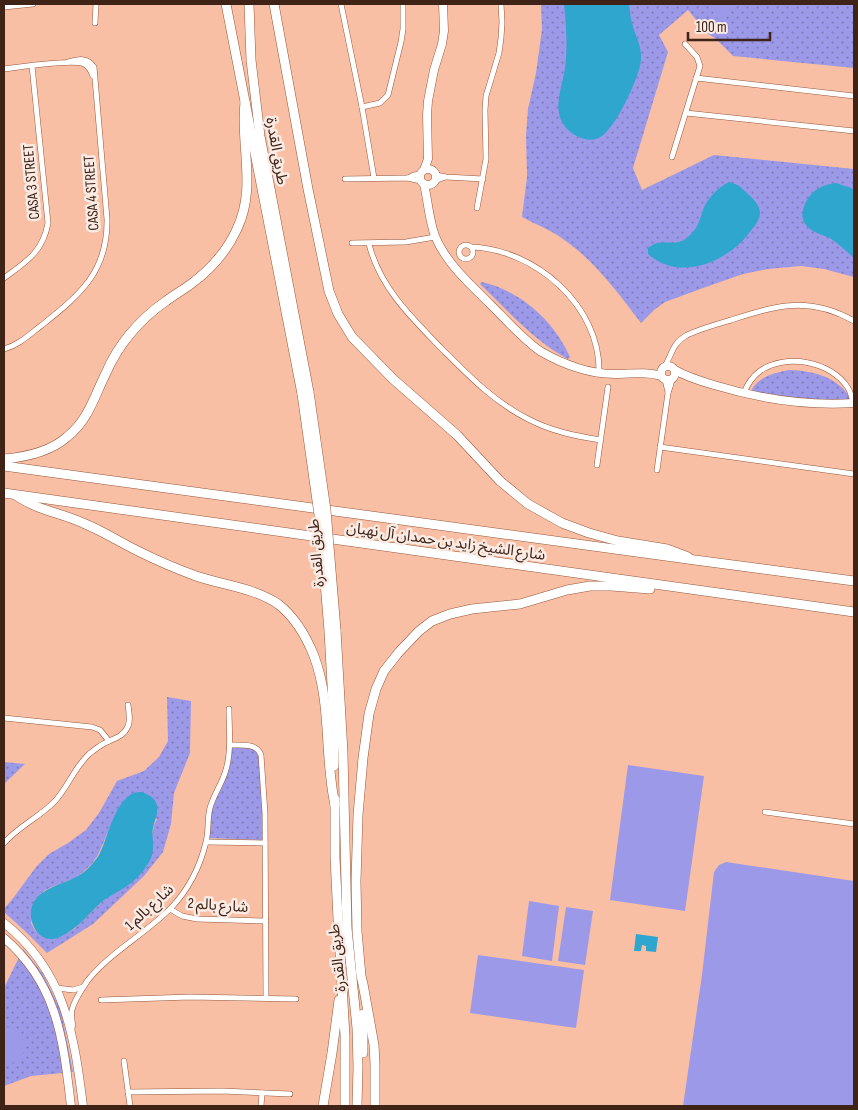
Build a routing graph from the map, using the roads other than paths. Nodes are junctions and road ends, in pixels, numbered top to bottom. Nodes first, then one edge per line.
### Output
1 (34, 4) edge
2 (96, 4) edge
3 (226, 4) edge
4 (249, 4) edge
5 (274, 4) edge
6 (341, 4) edge
7 (403, 4) edge
8 (444, 4) edge
9 (501, 4) edge
10 (4, 7) edge
11 (95, 24) dead end
12 (685, 44) dead end
13 (32, 66) junction
14 (4, 69) edge
15 (696, 78) junction
16 (854, 96) edge
17 (245, 102) junction
18 (362, 106) junction
19 (686, 113) junction
20 (854, 131) edge
21 (672, 157) dead end
22 (374, 178) junction
23 (428, 178) junction
24 (344, 179) dead end
25 (483, 179) junction
26 (477, 208) dead end
27 (436, 236) junction
28 (352, 243) dead end
29 (369, 244) junction
30 (471, 247) dead end
31 (4, 278) edge
32 (854, 321) edge
33 (4, 349) edge
34 (599, 373) junction
35 (668, 373) junction
36 (608, 387) dead end
37 (306, 393) junction
38 (744, 393) junction
39 (854, 403) edge
40 (601, 440) junction
41 (660, 447) junction
42 (4, 458) edge
43 (597, 465) dead end
44 (4, 466) edge
45 (657, 470) dead end
46 (854, 474) edge
47 (4, 493) edge
48 (15, 494) junction
49 (695, 560) junction
50 (854, 581) edge
51 (677, 587) junction
52 (854, 612) edge
53 (333, 631) junction
54 (128, 705) dead end
55 (229, 709) dead end
56 (4, 718) edge
57 (109, 740) junction
58 (230, 744) junction
59 (335, 805) junction
60 (765, 812) dead end
61 (854, 824) edge
62 (207, 842) junction
63 (4, 843) edge
64 (265, 843) junction
65 (170, 909) junction
66 (266, 921) junction
67 (4, 925) edge
68 (4, 938) edge
69 (361, 976) junction
70 (342, 980) junction
71 (83, 987) junction
72 (57, 988) junction
73 (266, 998) junction
74 (296, 999) dead end
75 (102, 1000) dead end
76 (71, 1033) junction
77 (65, 1059) junction
78 (124, 1061) dead end
79 (80, 1083) junction
80 (128, 1092) junction
81 (262, 1093) junction
82 (290, 1094) dead end
83 (357, 1105) edge
84 (72, 1106) edge
85 (83, 1106) edge
86 (130, 1106) edge
87 (261, 1106) edge
88 (322, 1106) edge
89 (345, 1106) edge
90 (375, 1106) edge

1 - 10 street
2 - 11 street
3 - 17 main road, طريق القدرة
4 - 37 main road, طريق القدرة
5 - 49 main road
6 - 18 street
7 - 18 street
8 - 23 street
9 - 25 street
12 - 15 street
13 - 14 street, CASA 4 STREET
13 - 31 street, CASA 3 STREET
13 - 33 street, CASA 4 STREET
15 - 16 street
15 - 19 street
17 - 37 main road, طريق القدرة
17 - 42 main road
18 - 22 street
19 - 20 street
19 - 21 street
22 - 23 street
22 - 24 street
23 - 25 street
23 - 27 street
25 - 26 street
27 - 29 street
27 - 34 street
28 - 29 street
29 - 40 street
30 - 34 street
32 - 35 street
34 - 35 street
35 - 38 street
35 - 41 street
36 - 40 street
37 - 53 main road, طريق القدرة, bridge
38 - 39 street
38 - 39 street
40 - 43 street
41 - 45 street
41 - 46 street
44 - 49 main road, شارع الشيخ زايد بن حمدان آل نهيان
47 - 48 main road, شارع الشيخ زايد بن حمدان آل نهيان
48 - 51 main road, شارع الشيخ زايد بن حمدان آل نهيان
48 - 59 main road
49 - 50 main road, شارع الشيخ زايد بن حمدان آل نهيان
51 - 52 main road, شارع الشيخ زايد بن حمدان آل نهيان
51 - 69 main road, طريق القدرة
53 - 59 main road, طريق القدرة
53 - 83 main road, طريق القدرة
54 - 57 street
55 - 58 street, شارع بالم 1
56 - 57 street
57 - 63 street
58 - 62 street, شارع بالم 1
58 - 64 street
59 - 70 main road, طريق القدرة
60 - 61 street
62 - 64 street
62 - 65 street, شارع بالم 1
64 - 66 street
65 - 66 street, شارع بالم 2
65 - 71 street, شارع بالم 1
66 - 73 street
67 - 72 street
68 - 77 street
69 - 83 main road
69 - 90 main road, طريق القدرة
70 - 88 main road, طريق القدرة
70 - 89 main road, طريق القدرة
71 - 72 street
71 - 76 street, شارع بالم 1
72 - 76 street
73 - 74 street
73 - 75 street
76 - 79 street
77 - 79 street
77 - 84 street
78 - 80 street
79 - 85 street
80 - 81 street
80 - 86 street
81 - 82 street
81 - 87 street

